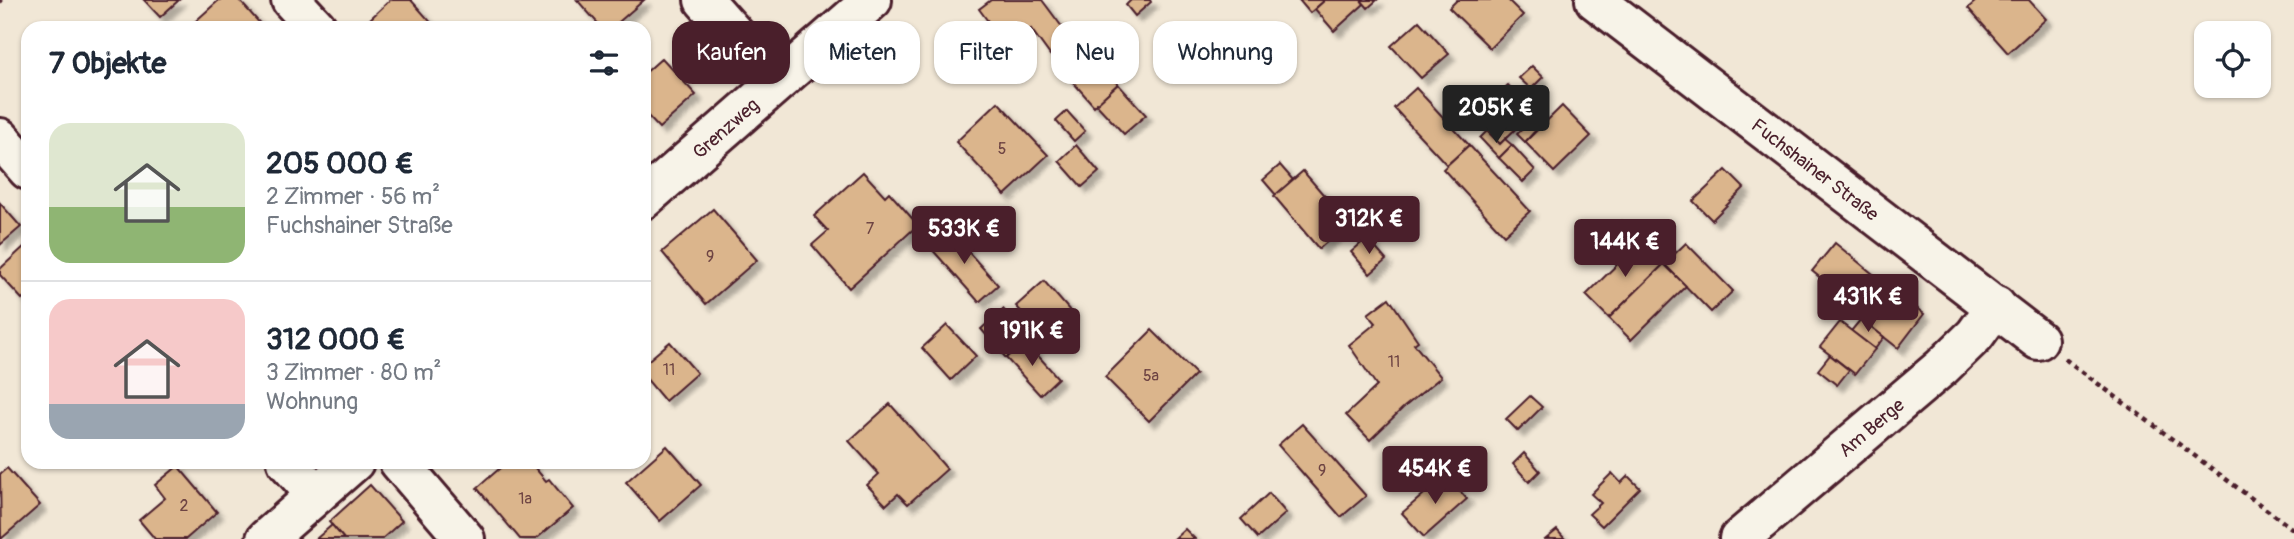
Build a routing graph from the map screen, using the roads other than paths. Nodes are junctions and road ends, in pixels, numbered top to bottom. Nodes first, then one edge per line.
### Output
1 (291, 0) edge
2 (704, 0) edge
3 (872, 0) edge
4 (1595, 0) edge
5 (310, 21) edge
6 (722, 21) edge
7 (790, 70) edge
8 (774, 84) edge
9 (0, 138) edge
10 (21, 162) edge
11 (651, 193) edge
12 (1996, 306) junction
13 (2038, 340) road end
14 (292, 469) edge
15 (346, 469) edge
16 (405, 469) edge
17 (310, 501) junction
18 (266, 539) edge
19 (465, 539) edge
20 (1739, 539) edge

1 - 5 street
2 - 6 street
3 - 7 street, Grenzweg
4 - 12 street, Fuchshainer Straße
8 - 11 street, Grenzweg
9 - 10 street
12 - 13 street, Fuchshainer Straße
12 - 20 street, Am Berge
14 - 17 street
15 - 17 street
16 - 19 street
17 - 18 street

